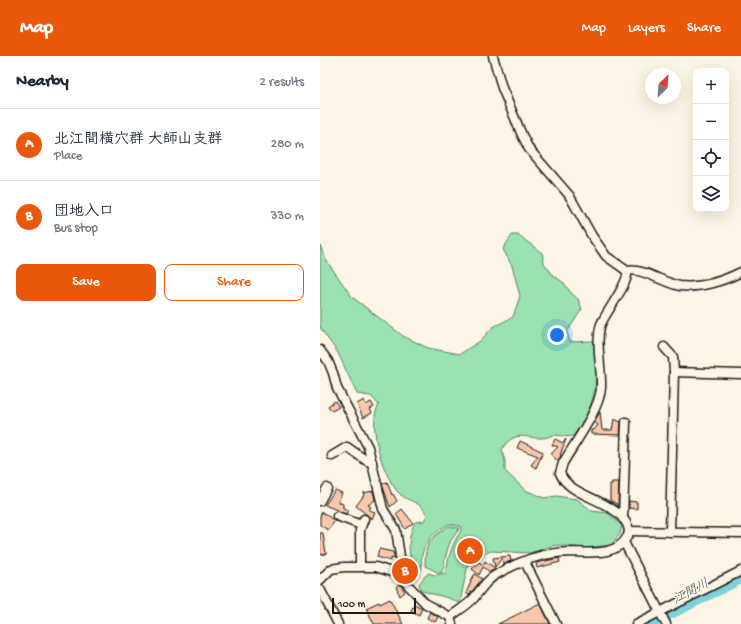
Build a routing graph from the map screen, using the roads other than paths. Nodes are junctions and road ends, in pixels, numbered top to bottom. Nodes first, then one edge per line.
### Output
1 (493, 56) edge
2 (627, 270) junction
3 (741, 272) edge
4 (664, 347) dead end
5 (320, 350) edge
6 (674, 372) junction
7 (741, 374) edge
8 (626, 422) dead end
9 (332, 456) dead end
10 (372, 462) junction
11 (327, 488) dead end
12 (320, 500) edge
13 (337, 516) dead end
14 (623, 518) junction
15 (629, 532) junction
16 (670, 532) junction
17 (741, 534) edge
18 (624, 542) junction
19 (525, 562) junction
20 (360, 566) junction
21 (741, 571) edge
22 (403, 576) junction
23 (320, 580) edge
24 (320, 589) edge
25 (661, 613) junction
26 (451, 620) edge
27 (338, 624) edge
28 (556, 624) edge
29 (636, 624) edge
30 (666, 624) edge

1 - 2 street
2 - 3 street
2 - 14 street
4 - 6 street
5 - 10 street
6 - 7 street
6 - 16 street
8 - 14 street
9 - 10 street
10 - 22 street
11 - 12 street
13 - 20 street
14 - 15 street
15 - 16 street
15 - 18 street
16 - 17 street
18 - 19 street
18 - 25 street
19 - 26 street
19 - 28 street
20 - 22 street
20 - 23 street
21 - 25 street
22 - 26 street
24 - 27 street
25 - 29 street
25 - 30 street

